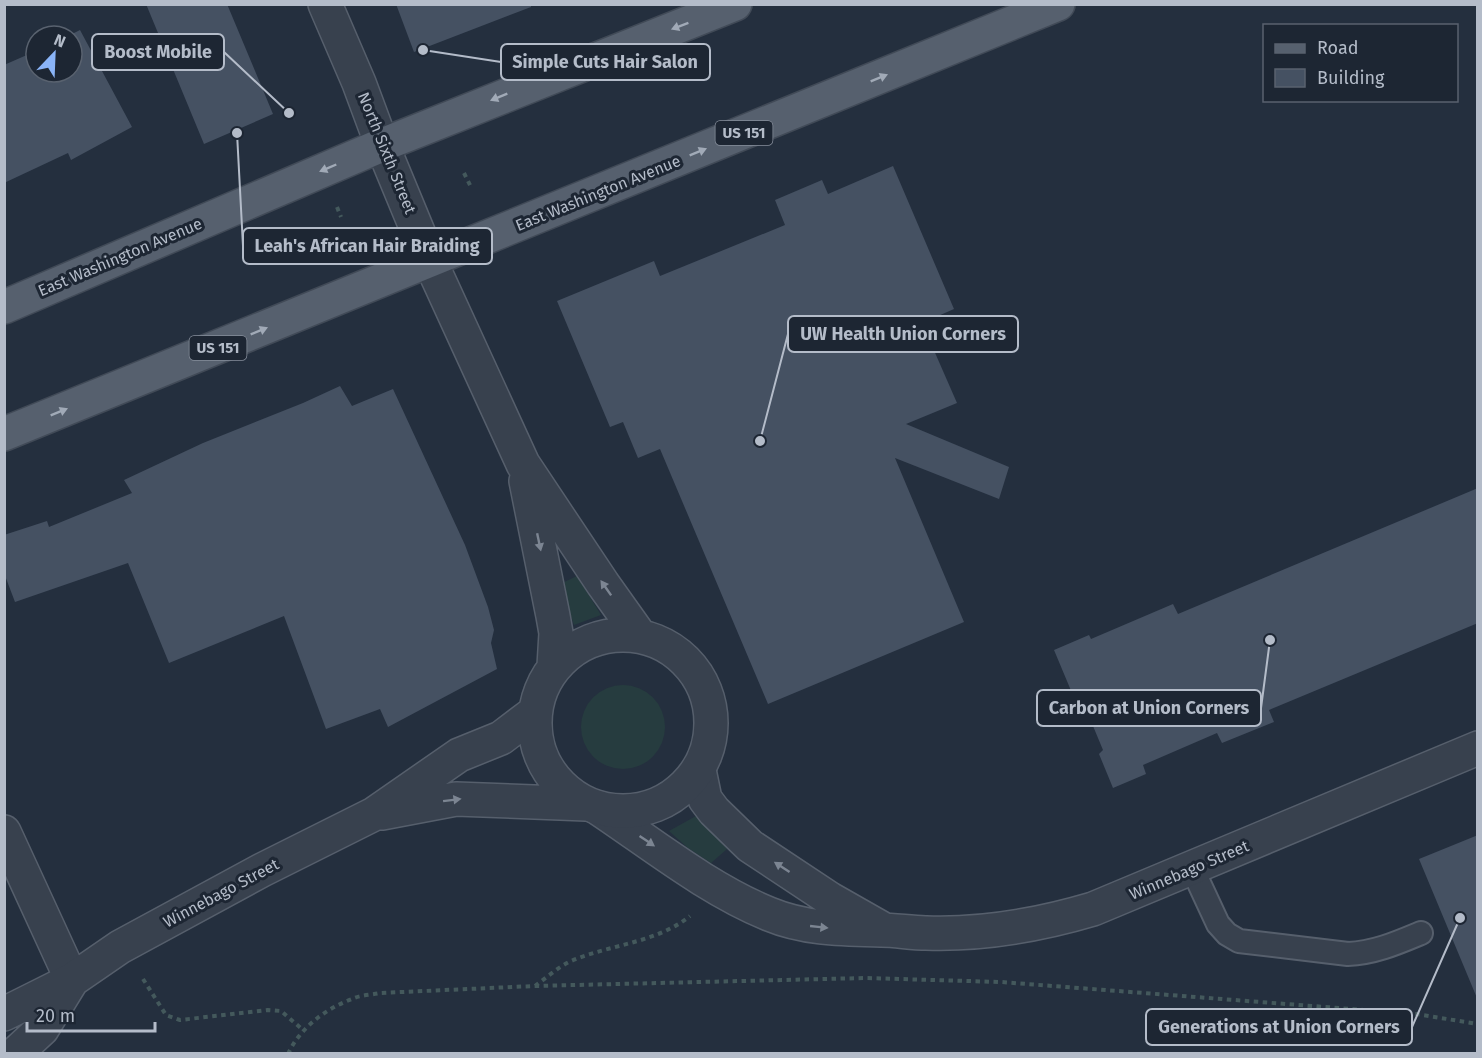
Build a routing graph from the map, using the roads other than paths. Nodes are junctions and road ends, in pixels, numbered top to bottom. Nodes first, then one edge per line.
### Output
1 (325, 4) edge
2 (735, 4) edge
3 (1058, 4) edge
4 (382, 145) junction
5 (430, 261) junction
6 (4, 307) edge
7 (4, 434) edge
8 (523, 464) junction
9 (640, 636) junction
10 (554, 666) junction
11 (534, 713) junction
12 (1478, 748) edge
13 (699, 770) junction
14 (592, 806) junction
15 (374, 814) junction
16 (4, 832) edge
17 (1192, 868) junction
18 (886, 930) junction
19 (1421, 933) dead end
20 (72, 980) junction
21 (4, 1014) edge
22 (15, 1053) edge

1 - 4 street, North Sixth Street
2 -> 4 main road, East Washington Avenue
5 -> 3 main road, East Washington Avenue / US 151
4 - 5 street, North Sixth Street
4 -> 6 main road, East Washington Avenue
7 -> 5 main road, East Washington Avenue / US 151
5 - 8 street, North Sixth Street
9 -> 8 street, North Sixth Street
8 -> 10 street, North Sixth Street
9 - 10 street
9 - 13 street
10 - 11 street
11 - 14 street
11 - 15 street, Winnebago Street
12 - 17 street, Winnebago Street
13 - 14 street
18 -> 13 street, Winnebago Street
15 -> 14 street, Winnebago Street
14 -> 18 street, Winnebago Street
15 - 20 street, Winnebago Street
16 - 20 street
17 - 18 street, Winnebago Street
17 - 19 lane
20 - 21 street, Winnebago Street
20 - 22 street, Winnebago Street

